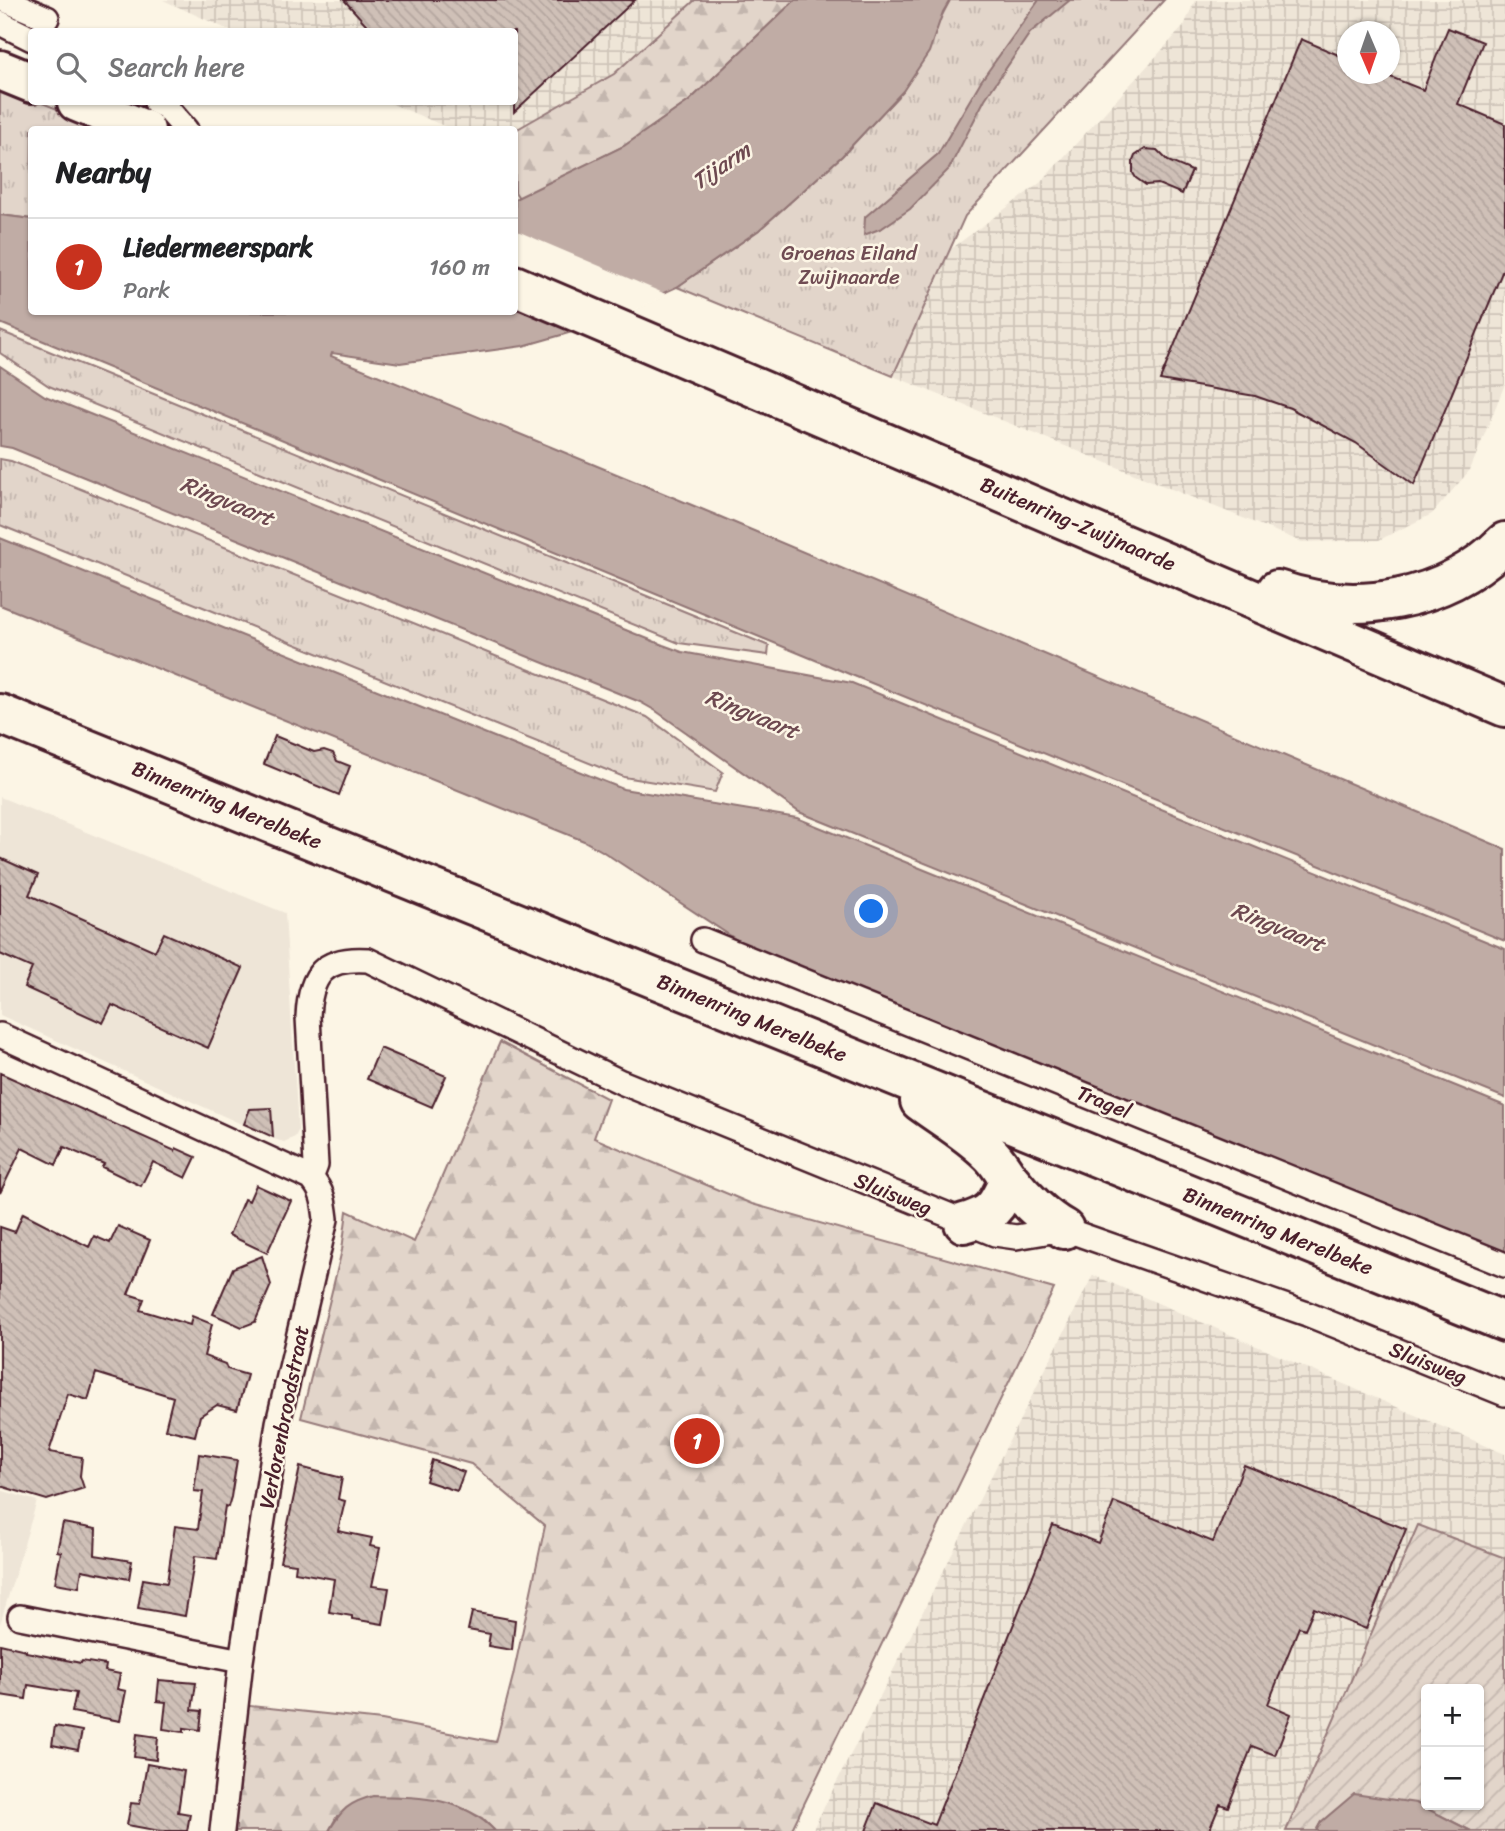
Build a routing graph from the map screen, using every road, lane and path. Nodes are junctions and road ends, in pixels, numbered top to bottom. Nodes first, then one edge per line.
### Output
1 (5, 0) edge
2 (47, 18) dead end
3 (0, 23) edge
4 (28, 37) edge
5 (0, 70) edge
6 (28, 81) edge
7 (84, 105) edge
8 (162, 105) edge
9 (135, 126) edge
10 (183, 126) edge
11 (518, 287) edge
12 (1505, 542) edge
13 (1225, 587) junction
14 (1505, 707) edge
15 (0, 714) edge
16 (0, 742) edge
17 (256, 817) junction
18 (703, 940) dead end
19 (0, 1035) edge
20 (876, 1068) junction
21 (311, 1178) junction
22 (1009, 1180) junction
23 (964, 1223) junction
24 (1064, 1229) junction
25 (1505, 1265) edge
26 (1505, 1322) edge
27 (1505, 1394) edge
28 (20, 1616) dead end
29 (241, 1661) junction
30 (222, 1831) edge

1 - 2 street
3 - 4 street
5 - 6 highway
7 - 9 highway
8 - 10 street
11 - 13 highway, Buitenring-Zwijnaarde
12 - 13 highway
13 - 14 highway, Buitenring-Zwijnaarde
15 - 17 highway, Binnenring Merelbeke
16 - 17 highway
17 - 20 highway, Binnenring Merelbeke
18 - 25 street, Tragel
19 - 21 street
20 - 22 highway
20 - 26 highway, Binnenring Merelbeke
21 - 23 street, Sluisweg
21 - 29 street, Verlorenbroodstraat
22 - 23 highway
22 - 24 highway
23 - 24 street, Sluisweg
24 - 27 street, Sluisweg
28 - 29 street
29 - 30 street, Verlorenbroodstraat

